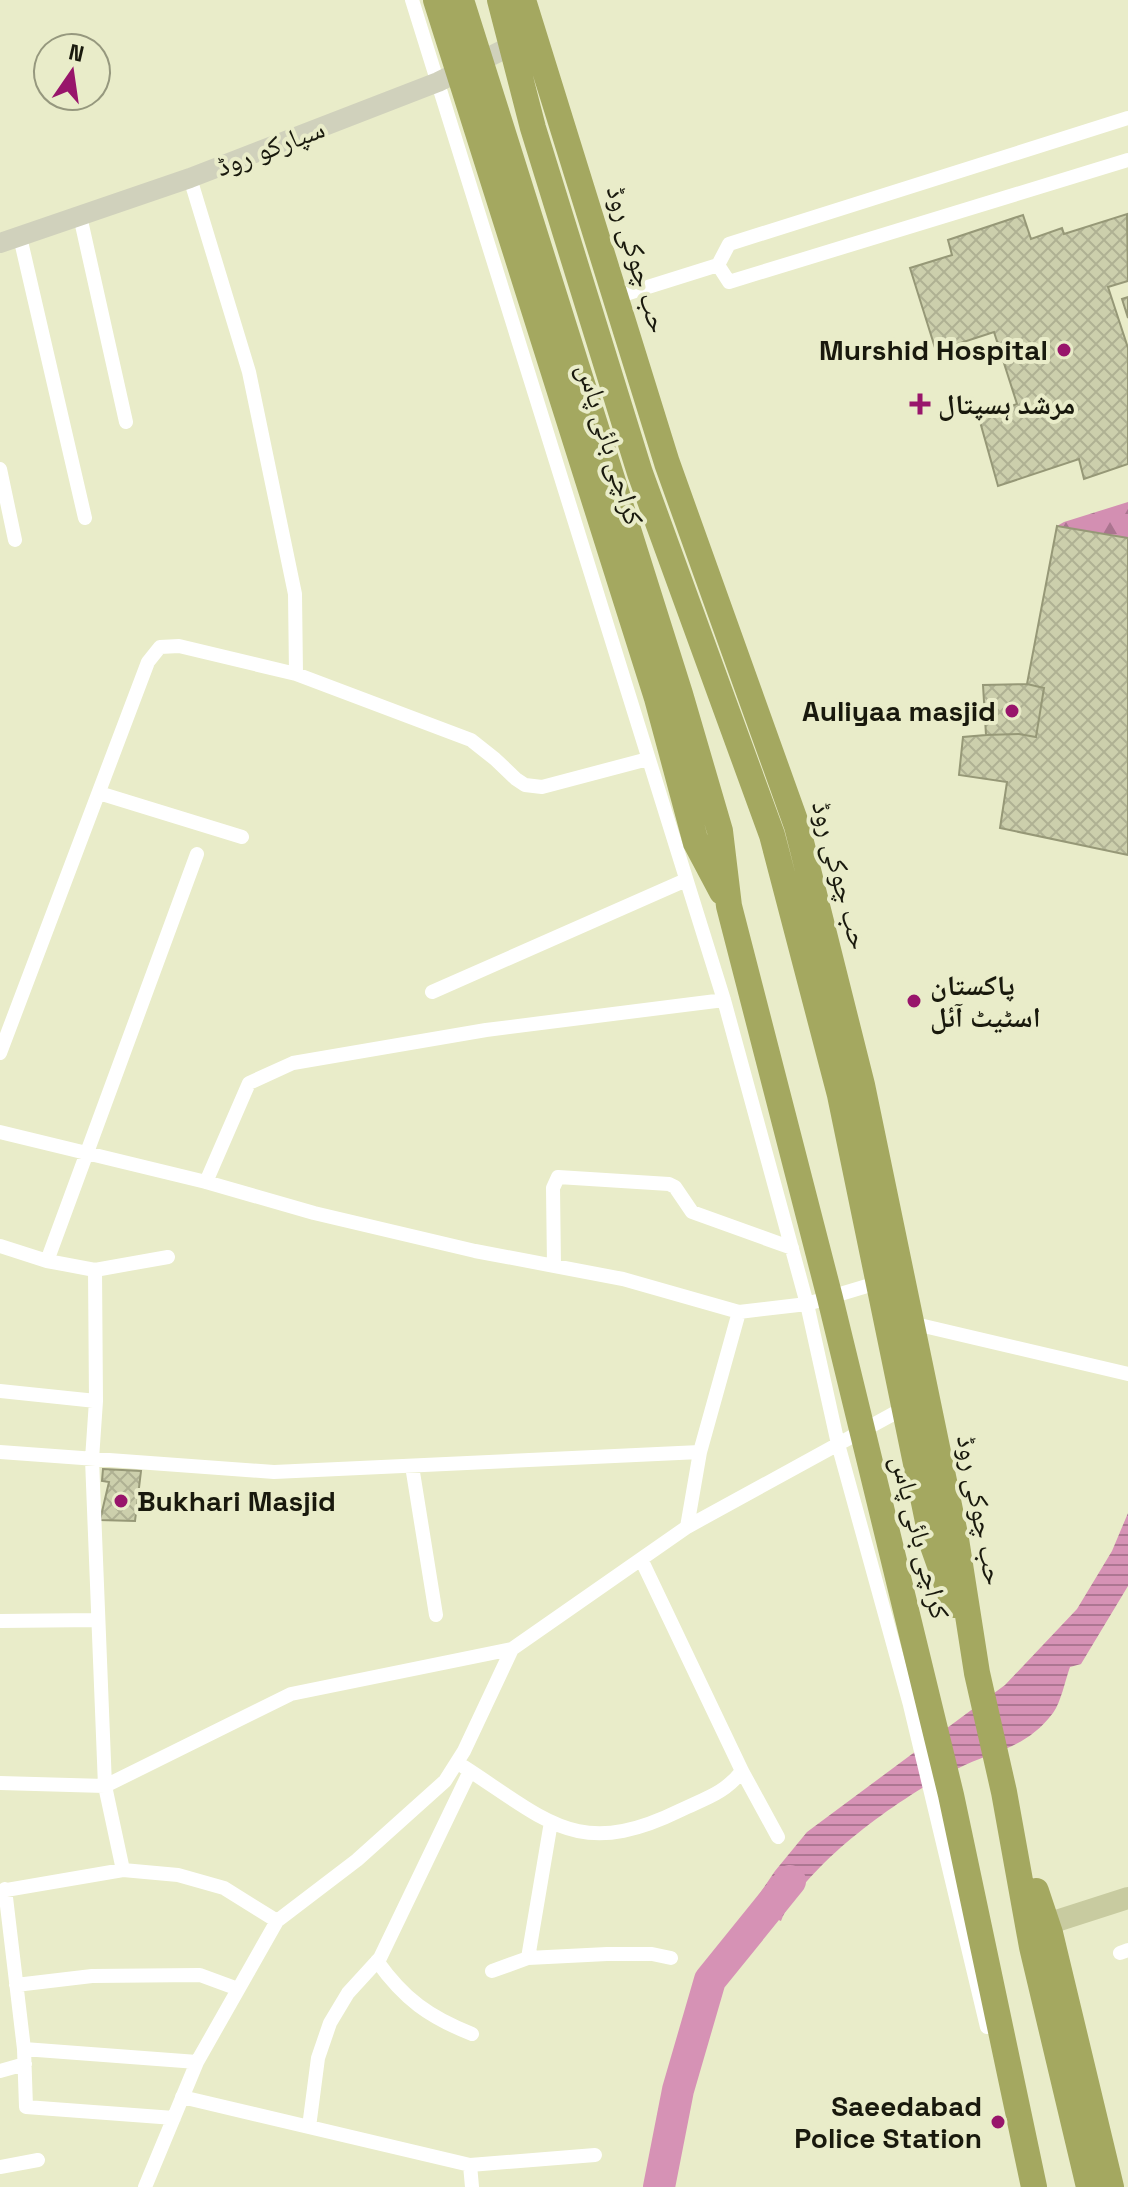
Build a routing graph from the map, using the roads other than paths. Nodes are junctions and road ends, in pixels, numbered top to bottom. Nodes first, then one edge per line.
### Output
1 (412, 0) edge
2 (436, 0) edge
3 (461, 0) edge
4 (500, 0) edge
5 (523, 0) edge
6 (523, 43) junction
7 (438, 82) junction
8 (1128, 118) edge
9 (1128, 160) edge
10 (190, 178) junction
11 (80, 216) junction
12 (10, 240) edge
13 (718, 265) junction
14 (616, 297) junction
15 (126, 422) dead end
16 (0, 469) edge
17 (85, 518) dead end
18 (15, 540) dead end
19 (296, 674) junction
20 (672, 754) junction
21 (99, 793) junction
22 (242, 837) dead end
23 (197, 854) dead end
24 (686, 880) junction
25 (432, 992) dead end
26 (724, 1000) junction
27 (0, 1053) edge
28 (0, 1132) edge
29 (88, 1154) junction
30 (206, 1182) junction
31 (0, 1246) edge
32 (792, 1248) junction
33 (168, 1257) dead end
34 (47, 1261) junction
35 (554, 1266) junction
36 (95, 1270) junction
37 (877, 1283) junction
38 (818, 1301) junction
39 (739, 1312) junction
40 (911, 1323) junction
41 (1128, 1374) edge
42 (0, 1391) edge
43 (96, 1401) junction
44 (904, 1408) junction
45 (863, 1431) junction
46 (838, 1444) junction
47 (0, 1452) edge
48 (700, 1452) junction
49 (92, 1459) junction
50 (412, 1466) junction
51 (687, 1527) junction
52 (641, 1559) junction
53 (436, 1615) dead end
54 (98, 1620) junction
55 (0, 1621) edge
56 (512, 1649) junction
57 (979, 1680) junction
58 (919, 1702) junction
59 (464, 1767) junction
60 (742, 1771) junction
61 (0, 1783) edge
62 (1002, 1784) junction
63 (105, 1786) junction
64 (551, 1822) junction
65 (778, 1837) dead end
66 (123, 1870) junction
67 (2, 1890) edge
68 (1128, 1898) edge
69 (277, 1921) junction
70 (1047, 1924) junction
71 (528, 1958) junction
72 (671, 1958) dead end
73 (377, 1961) junction
74 (492, 1971) dead end
75 (16, 1985) junction
76 (238, 1989) junction
77 (472, 2034) dead end
78 (24, 2056) junction
79 (197, 2062) junction
80 (0, 2071) edge
81 (182, 2097) junction
82 (174, 2118) junction
83 (309, 2127) junction
84 (595, 2155) dead end
85 (38, 2160) dead end
86 (470, 2165) junction
87 (0, 2167) edge
88 (145, 2187) edge
89 (472, 2187) edge
90 (1033, 2187) edge
91 (1089, 2187) edge
92 (1111, 2187) edge

1 - 7 street
2 - 20 highway, کراچی بائی پاس
3 - 20 highway, کراچی بائی پاس
4 - 6 highway
5 - 6 highway, حب چوکی روڈ
6 - 7 street, سپارکو روڈ
6 - 14 highway, حب چوکی روڈ
6 - 37 highway
7 - 10 street, سپارکو روڈ
7 - 20 street
8 - 13 street
9 - 13 street
10 - 11 street, سپارکو روڈ
10 - 19 street
11 - 12 street, سپارکو روڈ
11 - 15 street
12 - 17 street
13 - 14 street
14 - 40 highway, حب چوکی روڈ
16 - 18 street
19 - 20 street
19 - 21 street
20 - 24 street
20 - 38 highway, کراچی بائی پاس
21 - 22 street
21 - 27 street
23 - 29 street
24 - 25 street
24 - 26 street
26 - 30 street
26 - 32 street
28 - 29 street
29 - 30 street
29 - 34 street
30 - 35 street
31 - 34 street
32 - 35 street
32 - 38 street
33 - 36 street
34 - 36 street
35 - 39 street
36 - 43 street
37 - 38 street
37 - 44 highway
38 - 39 street
38 - 45 highway, کراچی بائی پاس
38 - 46 street
39 - 48 street
40 - 41 street
40 - 57 highway, حب چوکی روڈ
42 - 43 street
43 - 49 street
44 - 45 street
44 - 57 highway
45 - 46 street
45 - 58 highway, کراچی بائی پاس
46 - 51 street
46 - 58 street
47 - 49 street
48 - 50 street
48 - 51 street
49 - 50 street
49 - 54 street
50 - 53 street
51 - 52 street
52 - 56 street
52 - 60 street
54 - 55 street
54 - 63 street
56 - 59 street
56 - 63 street
57 - 62 highway, حب چوکی روڈ
58 - 90 highway, کراچی بائی پاس
59 - 64 street
59 - 69 street
59 - 73 street
60 - 64 street
60 - 65 street
61 - 63 street
62 - 70 highway, حب چوکی روڈ
62 - 91 highway, حب چوکی روڈ
63 - 66 street
64 - 71 street
66 - 67 street
66 - 69 street
67 - 75 street
68 - 70 main road
69 - 76 street
70 - 92 highway, حب چوکی روڈ
71 - 72 street
71 - 74 street
73 - 77 street
73 - 83 street
75 - 76 street
75 - 78 street
76 - 79 street
78 - 79 street
78 - 80 street
78 - 82 street
79 - 81 street
81 - 82 street
81 - 83 street
82 - 88 street
83 - 86 street
84 - 86 street
85 - 87 street
86 - 89 street

